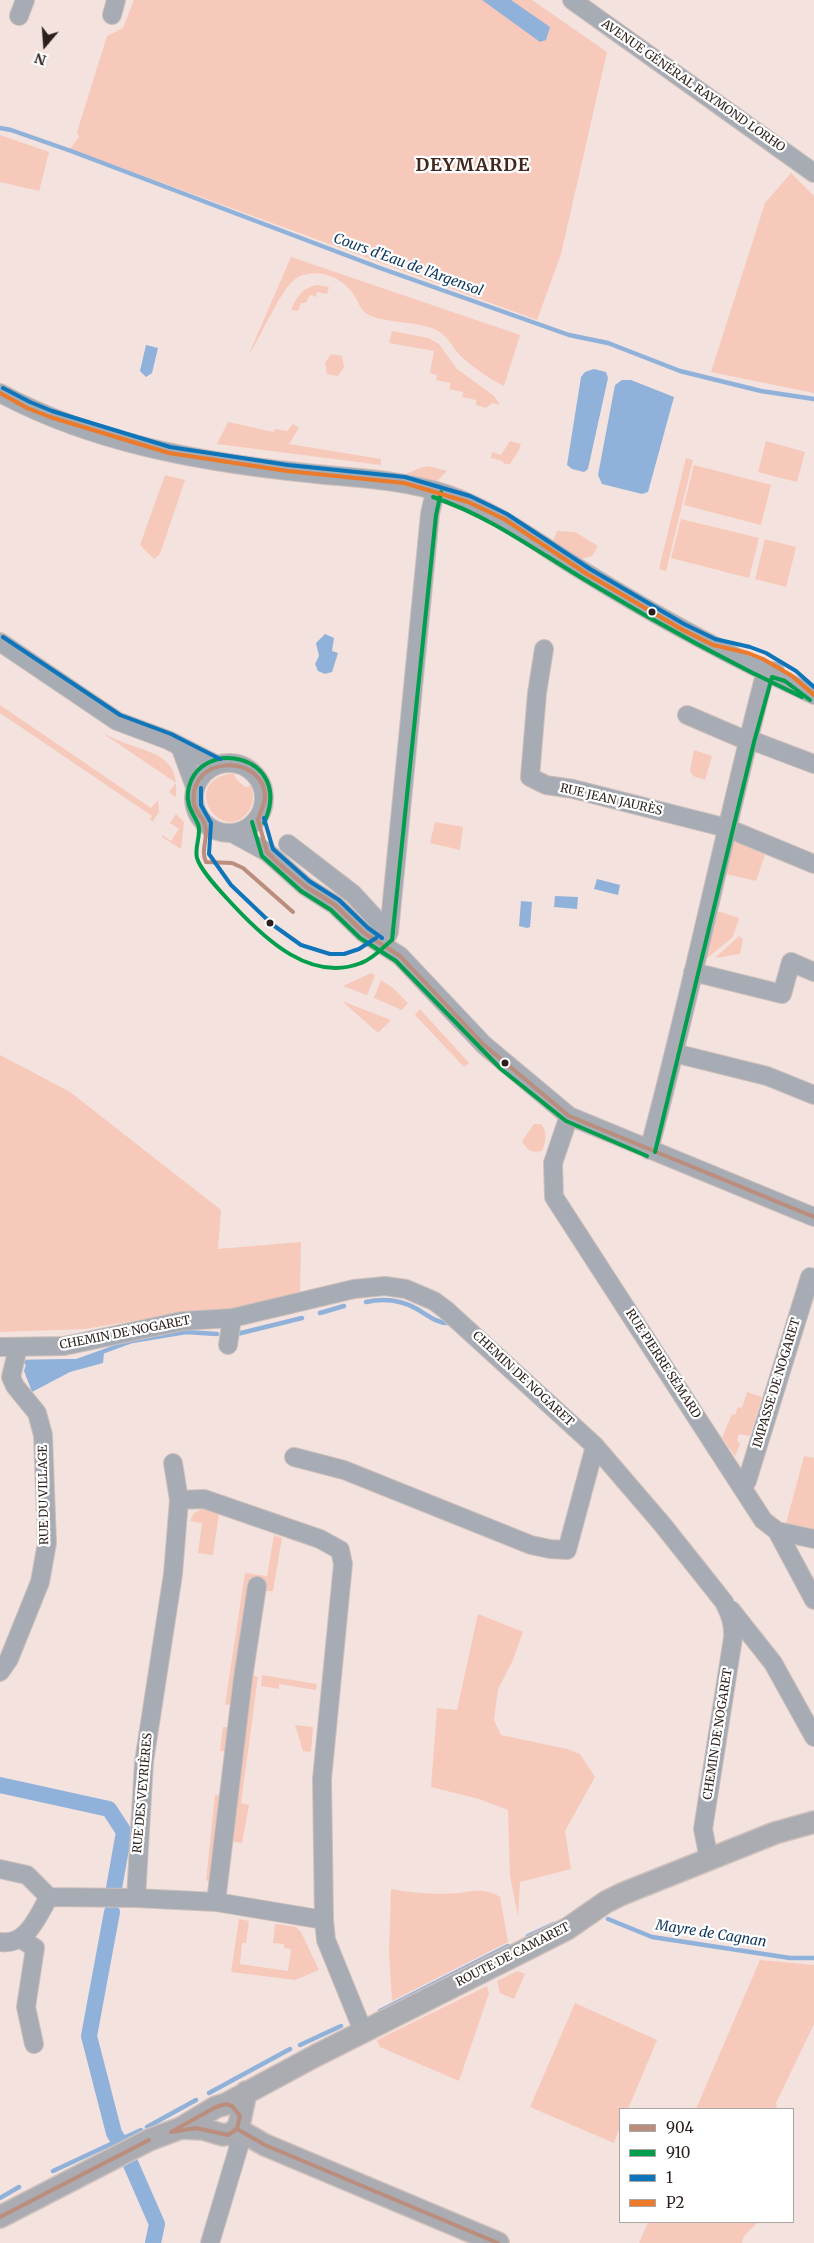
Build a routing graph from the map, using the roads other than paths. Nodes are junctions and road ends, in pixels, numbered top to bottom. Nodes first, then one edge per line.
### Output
1 (572, 0) edge
2 (814, 173) edge
3 (0, 393) edge
4 (435, 491) junction
5 (0, 642) edge
6 (713, 645) junction
7 (544, 649) dead end
8 (766, 673) junction
9 (792, 676) junction
10 (813, 694) edge
11 (687, 715) dead end
12 (748, 739) junction
13 (180, 746) junction
14 (814, 764) edge
15 (217, 765) junction
16 (195, 787) junction
17 (258, 820) junction
18 (727, 828) junction
19 (234, 834) junction
20 (288, 844) dead end
21 (267, 852) junction
22 (814, 864) edge
23 (389, 925) junction
24 (379, 943) junction
25 (693, 972) junction
26 (814, 972) edge
27 (674, 1053) junction
28 (814, 1095) edge
29 (569, 1116) junction
30 (649, 1150) junction
31 (814, 1217) edge
32 (810, 1277) dead end
33 (232, 1318) junction
34 (228, 1345) dead end
35 (0, 1347) edge
36 (18, 1348) junction
37 (595, 1446) junction
38 (294, 1456) dead end
39 (173, 1463) dead end
40 (743, 1488) junction
41 (179, 1500) junction
42 (777, 1530) junction
43 (814, 1539) edge
44 (257, 1586) dead end
45 (814, 1600) edge
46 (724, 1602) junction
47 (0, 1672) edge
48 (814, 1737) edge
49 (814, 1822) edge
50 (709, 1858) junction
51 (0, 1869) edge
52 (49, 1897) junction
53 (136, 1898) junction
54 (216, 1902) junction
55 (324, 1920) junction
56 (21, 1939) junction
57 (0, 1942) edge
58 (362, 2031) junction
59 (34, 2044) dead end
60 (227, 2121) junction
61 (0, 2217) edge
62 (210, 2243) edge
63 (498, 2243) edge

1 - 2 street, AVENUE GÉNÉRAL RAYMOND LORHO
3 - 4 street
4 - 6 street
4 - 23 street
5 - 13 street
6 - 8 street
6 - 9 street
7 - 18 street, RUE JEAN JAURÈS
8 - 9 street
8 - 10 street
8 - 12 street
9 - 10 street
11 - 12 street
12 - 14 street
12 - 18 street
13 - 15 street
13 - 16 street
15 - 16 street
15 - 17 street
16 - 19 street
17 - 19 street
17 - 21 street
18 - 22 street, RUE JEAN JAURÈS
18 - 25 street
19 - 21 street
20 - 23 street
21 - 24 street
23 - 24 street
24 - 29 street
25 - 26 street
25 - 27 street
27 - 28 street
27 - 30 street
29 - 30 street
29 - 40 street, RUE PIERRE SÉMARD
30 - 31 street
32 - 40 street, IMPASSE DE NOGARET
33 - 34 street
33 - 36 street, CHEMIN DE NOGARET
33 - 37 street, CHEMIN DE NOGARET
35 - 36 street, CHEMIN DE NOGARET
36 - 47 street, RUE DU VILLAGE
37 - 38 street
37 - 46 street, CHEMIN DE NOGARET
39 - 41 street, RUE DES VEYRIÈRES
40 - 42 street, RUE PIERRE SÉMARD
41 - 53 street, RUE DES VEYRIÈRES
41 - 55 street
42 - 43 street
42 - 45 street, RUE PIERRE SÉMARD
44 - 54 street
46 - 48 street
46 - 50 street, CHEMIN DE NOGARET
49 - 50 main road, ROUTE DE CAMARET
50 - 58 main road, ROUTE DE CAMARET
51 - 52 street
52 - 53 street
52 - 56 street
53 - 54 street
54 - 55 street
55 - 58 street
56 - 57 street
56 - 59 street
58 - 60 main road, ROUTE DE CAMARET
60 - 61 main road, ROUTE DE CAMARET
60 - 62 street
60 - 63 main road

